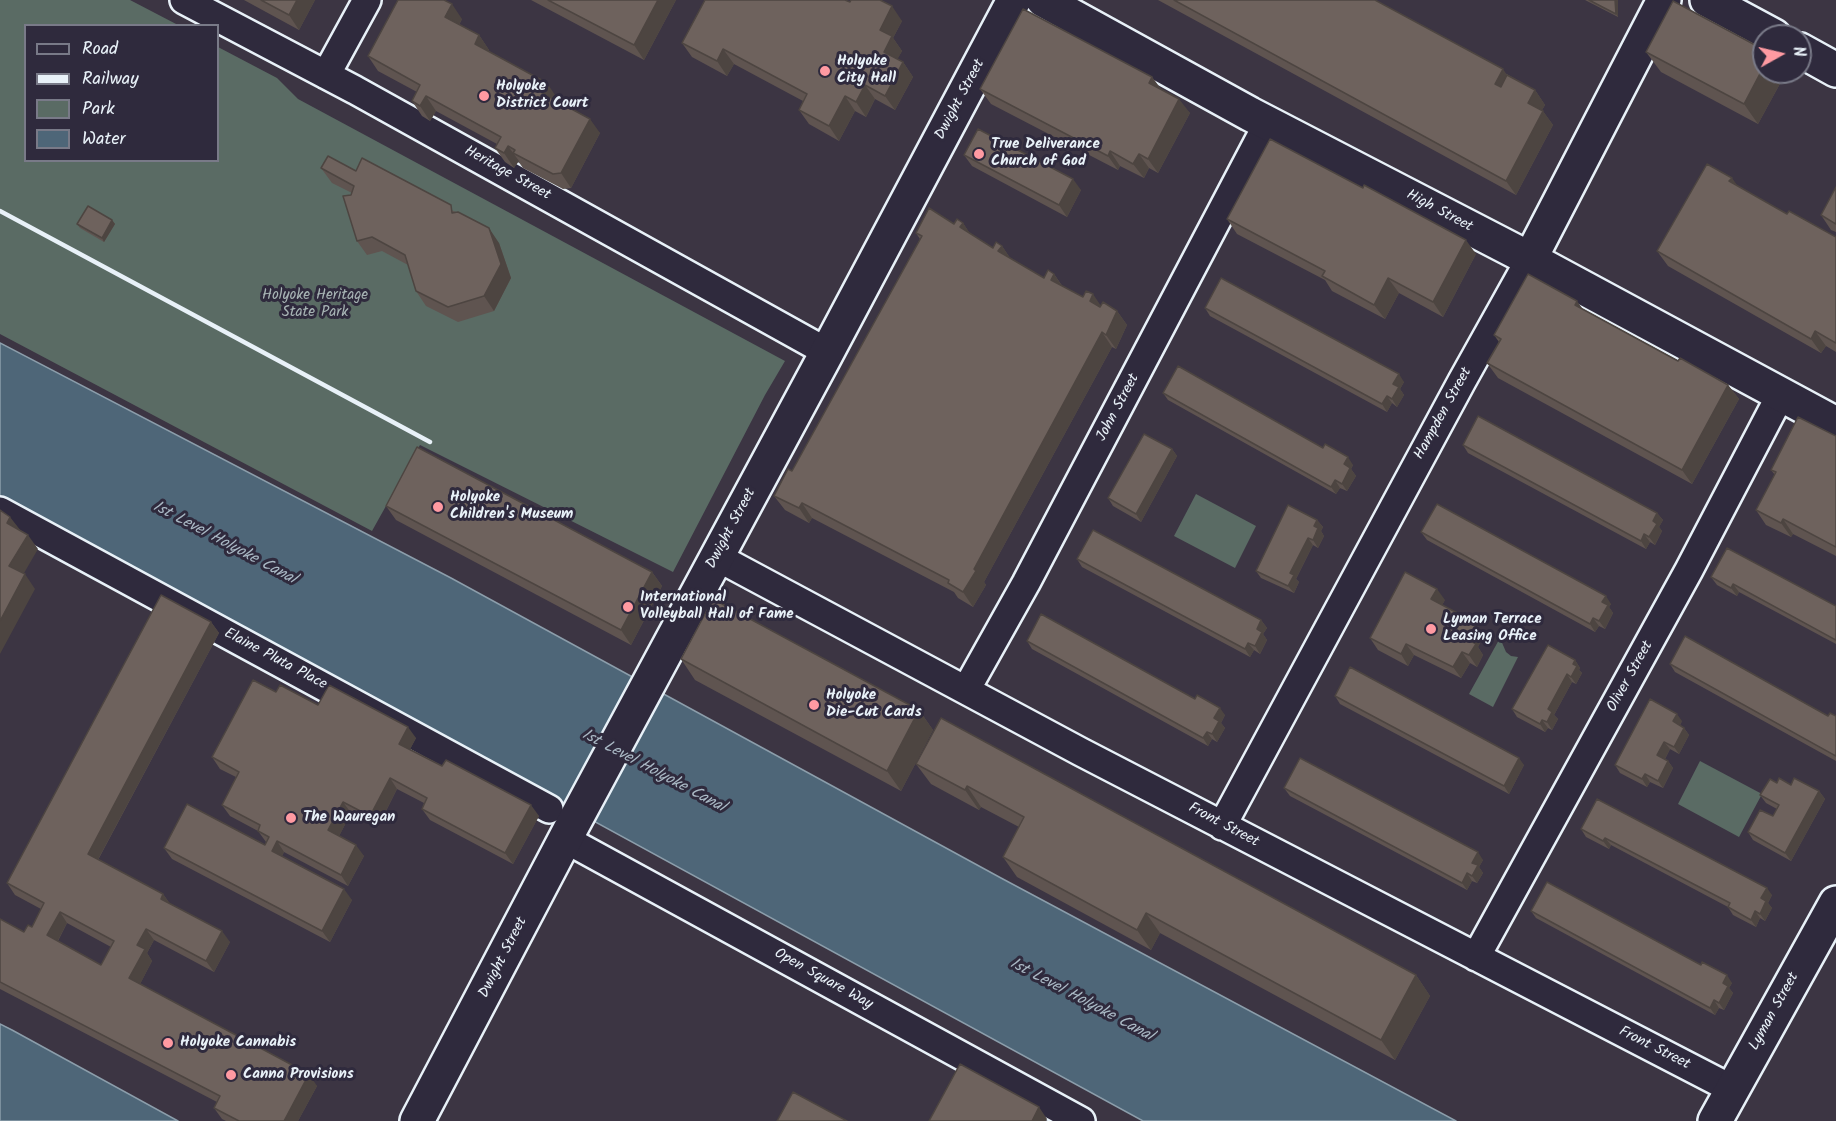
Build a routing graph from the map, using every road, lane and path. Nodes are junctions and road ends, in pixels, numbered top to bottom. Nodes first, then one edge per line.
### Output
1 (184, 0) edge
2 (367, 0) edge
3 (1014, 0) edge
4 (1043, 0) edge
5 (1664, 0) edge
6 (1707, 0) edge
7 (1752, 24) edge
8 (1812, 57) edge
9 (1836, 70) edge
10 (326, 75) junction
11 (1268, 123) junction
12 (1530, 259) junction
13 (827, 352) junction
14 (1781, 394) junction
15 (1836, 424) edge
16 (0, 511) edge
17 (717, 557) junction
18 (966, 690) junction
19 (562, 825) junction
20 (1222, 826) junction
21 (1836, 903) edge
22 (1476, 957) junction
23 (1732, 1089) junction
24 (417, 1121) edge
25 (1081, 1121) edge
26 (1715, 1121) edge

1 - 10 street, Heritage Street
2 - 10 street
3 - 13 street, Dwight Street
4 - 11 street, High Street
5 - 12 street, Hampden Street
6 - 7 street
8 - 9 street
10 - 13 street, Heritage Street
11 - 12 street, High Street
11 - 18 street, John Street
12 - 14 street, High Street
12 - 20 street, Hampden Street
13 - 17 street, Dwight Street
14 - 15 street, High Street
14 - 22 street, Oliver Street
16 - 19 street, Elaine Pluta Place
17 - 18 street, Front Street
17 - 19 street, Dwight Street
18 - 20 street, Front Street
19 - 24 street, Dwight Street
19 - 25 street, Open Square Way
20 - 22 street, Front Street
21 - 23 street, Lyman Street
22 - 23 street, Front Street
23 - 26 street, Lyman Street

